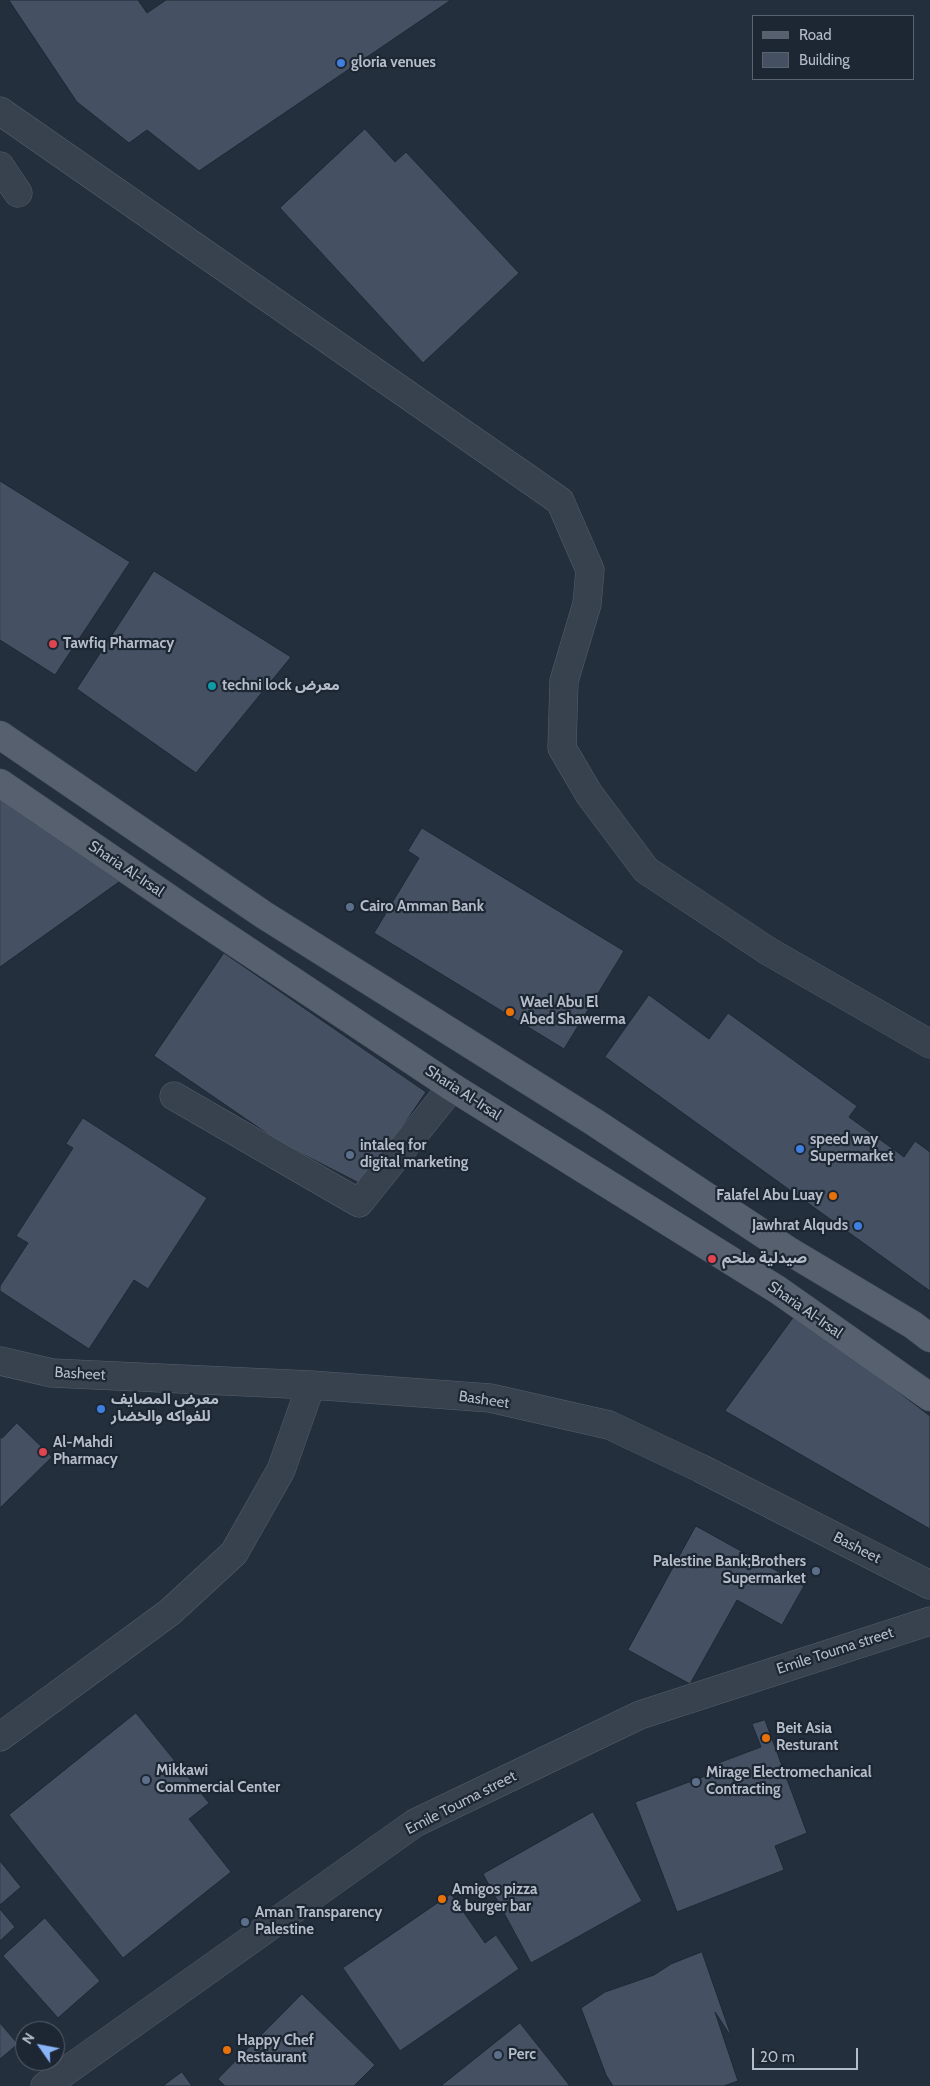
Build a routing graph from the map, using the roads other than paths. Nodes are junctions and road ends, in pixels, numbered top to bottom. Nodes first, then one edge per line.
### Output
1 (0, 111) edge
2 (0, 166) edge
3 (18, 193) dead end
4 (0, 735) edge
5 (0, 783) edge
6 (930, 1044) edge
7 (452, 1087) junction
8 (174, 1096) dead end
9 (930, 1338) edge
10 (0, 1361) edge
11 (310, 1385) junction
12 (930, 1397) edge
13 (930, 1585) edge
14 (930, 1620) edge
15 (0, 1737) edge
16 (45, 2086) edge

1 - 6 street
2 - 3 street
4 - 9 main road
5 - 7 main road, Sharia Al-Irsal
7 - 8 street
7 - 12 main road, Sharia Al-Irsal
10 - 11 street, Basheet
11 - 13 street, Basheet
11 - 15 street
14 - 16 street, Emile Touma street

